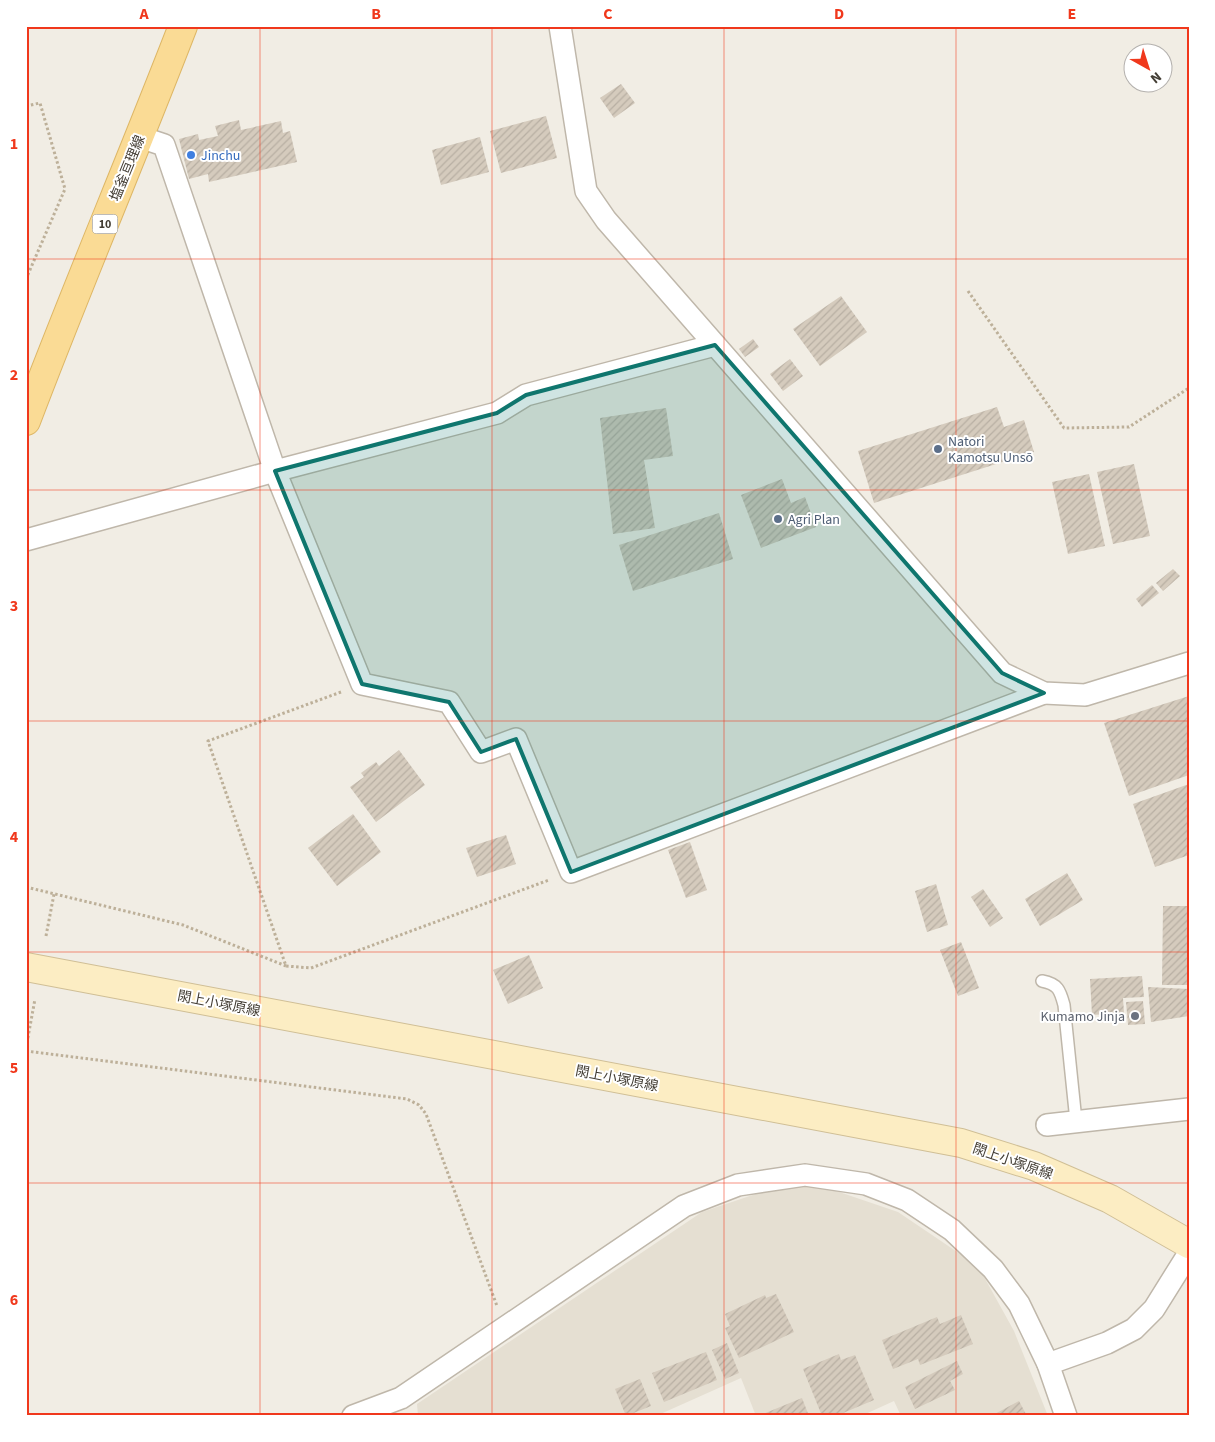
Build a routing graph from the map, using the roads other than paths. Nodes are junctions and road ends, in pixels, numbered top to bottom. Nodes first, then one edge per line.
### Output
1 (183, 26) edge
2 (560, 26) edge
3 (140, 137) junction
4 (715, 345) junction
5 (26, 421) edge
6 (275, 471) junction
7 (26, 540) edge
8 (1189, 663) edge
9 (1044, 693) junction
10 (26, 967) edge
11 (1042, 981) dead end
12 (1189, 1109) edge
13 (1076, 1121) junction
14 (1048, 1125) dead end
15 (1189, 1244) edge
16 (1189, 1253) edge
17 (1048, 1364) junction
18 (353, 1416) edge
19 (1066, 1416) edge

1 - 3 main road, 塩釜亘理線 / 10
2 - 4 street
3 - 5 main road, 塩釜亘理線 / 10
3 - 6 street
4 - 6 street
4 - 9 street
6 - 7 street
6 - 9 street
8 - 9 street
10 - 15 street, 閖上小塚原線
11 - 13 lane
12 - 13 street
13 - 14 street
16 - 17 street
17 - 18 street
17 - 19 street

